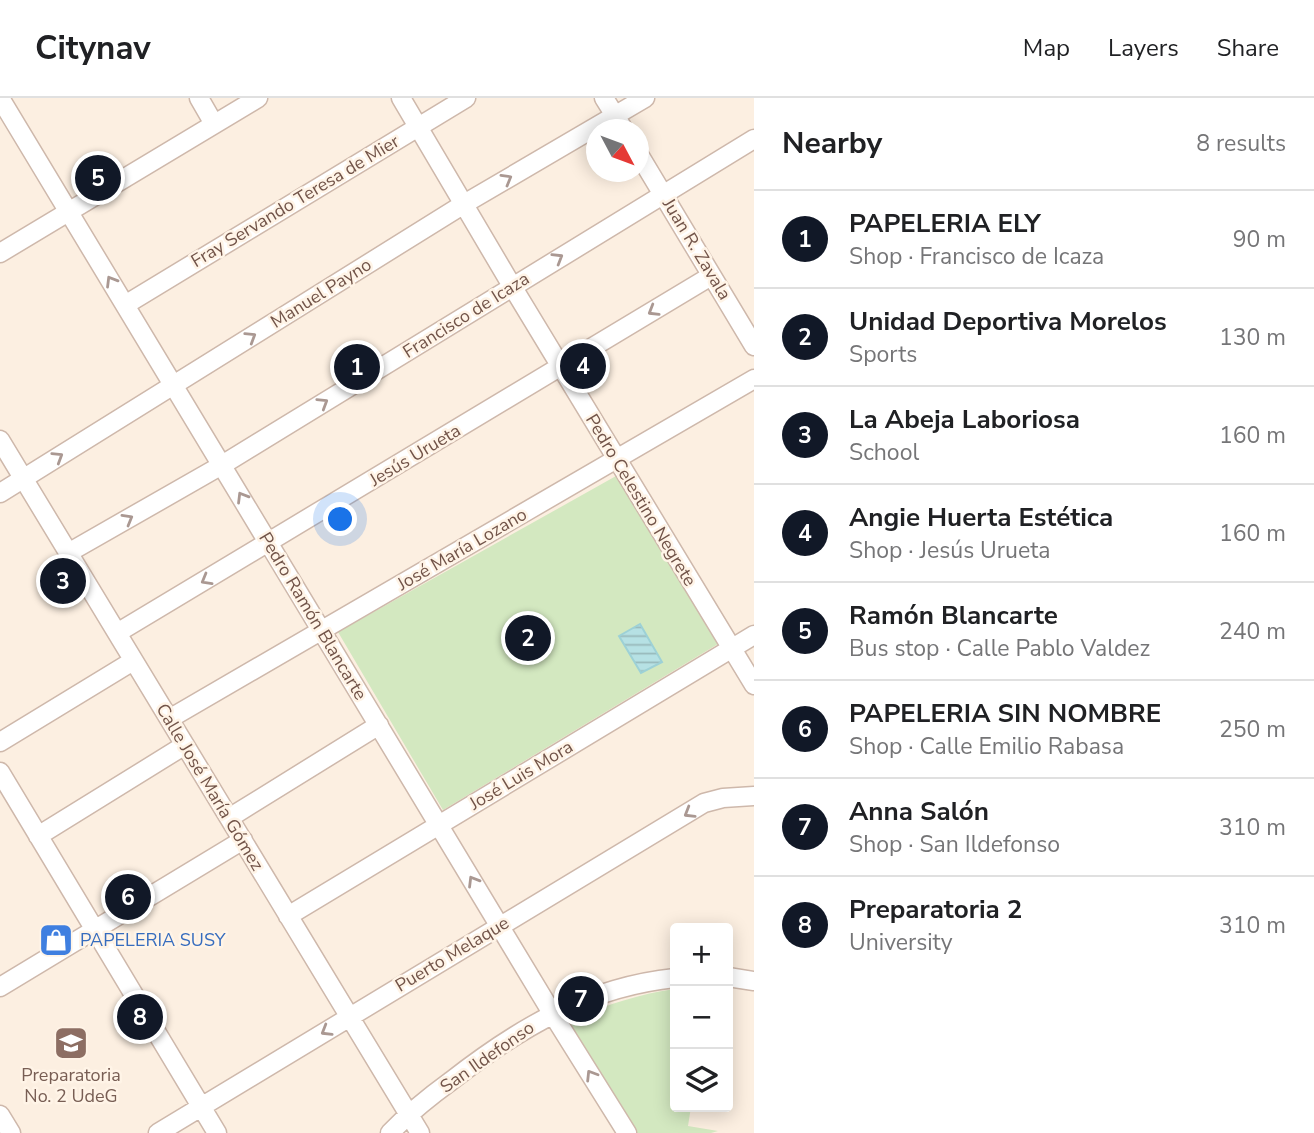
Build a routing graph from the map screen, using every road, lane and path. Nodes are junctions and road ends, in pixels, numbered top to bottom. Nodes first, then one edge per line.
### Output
1 (0, 98) edge
2 (199, 98) edge
3 (258, 98) edge
4 (401, 98) edge
5 (466, 98) edge
6 (604, 98) edge
7 (645, 98) edge
8 (617, 119) edge
9 (624, 119) edge
10 (214, 124) junction
11 (418, 127) junction
12 (754, 139) edge
13 (586, 141) edge
14 (649, 169) edge
15 (664, 194) junction
16 (464, 204) junction
17 (69, 212) junction
18 (0, 253) edge
19 (712, 276) junction
20 (512, 286) junction
21 (125, 305) junction
22 (754, 346) edge
23 (561, 367) junction
24 (754, 379) edge
25 (174, 384) junction
26 (0, 440) edge
27 (617, 460) junction
28 (222, 465) junction
29 (23, 478) junction
30 (0, 493) edge
31 (270, 542) junction
32 (68, 553) junction
33 (321, 630) junction
34 (117, 633) junction
35 (754, 635) edge
36 (732, 648) junction
37 (133, 661) junction
38 (754, 685) edge
39 (169, 719) junction
40 (379, 725) junction
41 (0, 741) edge
42 (185, 745) junction
43 (0, 772) edge
44 (754, 796) edge
45 (229, 818) junction
46 (439, 825) junction
47 (38, 836) junction
48 (243, 840) junction
49 (288, 916) junction
50 (500, 925) junction
51 (94, 930) junction
52 (733, 978) edge
53 (670, 979) edge
54 (754, 981) edge
55 (0, 987) edge
56 (552, 1013) junction
57 (350, 1017) junction
58 (201, 1107) junction
59 (408, 1114) junction
60 (0, 1115) edge
61 (11, 1133) edge
62 (158, 1133) edge
63 (217, 1133) edge
64 (390, 1133) edge
65 (420, 1133) edge
66 (627, 1133) edge

1 - 17 street, Pedro Ramón Blancarte
2 - 10 street
3 - 10 street
4 - 11 street, Pedro Celestino Negrete
5 - 11 street, Fray Servando Teresa de Mier
6 - 8 street
7 - 9 street, Manuel Payno
10 - 17 street
11 - 16 street, Pedro Celestino Negrete
11 - 21 street, Fray Servando Teresa de Mier
12 - 15 street, Francisco de Icaza
16 -> 13 street, Manuel Payno
14 - 15 street, Juan R. Zavala
15 - 19 street, Juan R. Zavala
20 -> 15 street, Francisco de Icaza
16 - 20 street, Pedro Celestino Negrete
25 -> 16 street, Manuel Payno
17 - 18 street
21 -> 17 street, Pedro Ramón Blancarte
19 - 22 street, Juan R. Zavala
19 -> 23 street, Jesús Urueta
20 - 23 street, Pedro Celestino Negrete
28 -> 20 street, Francisco de Icaza
21 - 25 street, Pedro Ramón Blancarte
23 - 27 street, Pedro Celestino Negrete
23 - 31 street, Jesús Urueta
24 - 27 street, José María Lozano
25 - 28 street, Pedro Ramón Blancarte
29 -> 25 street, Manuel Payno
26 - 29 street, Calle José María Gómez
27 - 33 street, José María Lozano
27 - 36 street, Pedro Celestino Negrete
31 -> 28 street, Pedro Ramón Blancarte
32 -> 28 street, Francisco de Icaza
29 - 30 street, Manuel Payno
29 - 32 street, Calle José María Gómez
31 - 33 street, Pedro Ramón Blancarte
31 -> 34 street, Jesús Urueta
32 - 34 street, Calle José María Gómez
33 - 39 street, José María Lozano
33 - 40 street, Pedro Ramón Blancarte
34 - 37 street, Calle José María Gómez
35 - 36 street, José Luis Mora
36 - 38 street, Pedro Celestino Negrete
36 - 46 street, José Luis Mora
37 - 39 street, Calle José María Gómez
37 - 41 street
39 - 42 street, Calle José María Gómez
40 - 45 street
40 - 46 street, Pedro Ramón Blancarte
42 - 45 street, Calle José María Gómez
42 - 47 street
43 - 47 street
44 -> 50 street, Puerto Melaque
45 - 48 street, Calle José María Gómez
46 - 49 street, José Luis Mora
50 -> 46 street, Pedro Ramón Blancarte
47 - 51 street
48 - 49 street, Calle José María Gómez
48 - 51 street
49 - 57 street, Calle José María Gómez
50 - 56 street, Pedro Ramón Blancarte
50 - 57 street, Puerto Melaque
51 - 55 street
51 - 58 street
52 - 54 street
53 - 56 street, San Ildefonso
56 - 59 street, San Ildefonso
66 -> 56 street, Pedro Ramón Blancarte
57 -> 58 street, Puerto Melaque
57 - 59 street, Calle José María Gómez
58 - 62 street, Puerto Melaque
58 - 63 street
59 - 64 street, San Ildefonso
59 - 65 street, Calle José María Gómez
60 - 61 street

